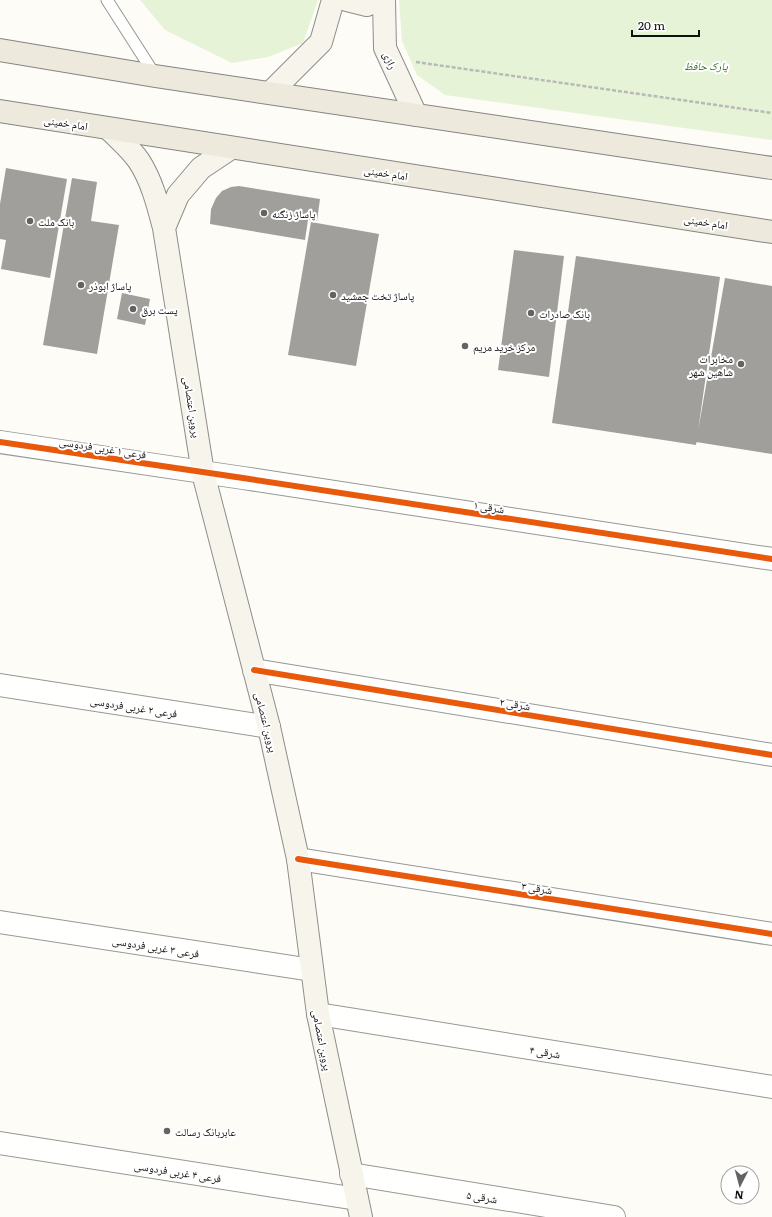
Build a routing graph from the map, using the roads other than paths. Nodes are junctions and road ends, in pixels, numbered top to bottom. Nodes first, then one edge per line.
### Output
1 (107, 0) edge
2 (333, 0) edge
3 (347, 0) edge
4 (377, 0) edge
5 (384, 0) edge
6 (0, 50) edge
7 (155, 76) junction
8 (271, 92) junction
9 (0, 111) edge
10 (416, 115) junction
11 (109, 129) junction
12 (231, 148) junction
13 (772, 168) edge
14 (164, 228) junction
15 (772, 232) edge
16 (0, 442) edge
17 (203, 472) junction
18 (772, 560) edge
19 (254, 670) junction
20 (0, 685) edge
21 (269, 727) junction
22 (772, 755) edge
23 (298, 860) junction
24 (0, 922) edge
25 (772, 934) edge
26 (312, 970) junction
27 (318, 1014) junction
28 (772, 1087) edge
29 (0, 1143) edge
30 (351, 1174) junction
31 (359, 1208) edge
32 (614, 1217) edge

1 - 7 lane
2 - 8 main road
3 - 4 main road
5 - 10 main road, رازی
6 - 7 main road
7 - 8 main road
8 - 10 main road
9 - 11 main road, امام خمینی
10 - 13 main road
11 - 12 main road, امام خمینی
11 - 14 main road, پروین اعتصامی
12 - 14 main road
12 - 15 main road, امام خمینی
14 - 17 main road, پروین اعتصامی
16 - 17 street, فرعی ۱ غربی فردوسی
17 - 18 street, ۱ شرقی
17 - 19 main road, پروین اعتصامی
19 - 21 main road, پروین اعتصامی
19 - 22 street, ۲ شرقی
20 - 21 street, فرعی ۲ غربی فردوسی
21 - 23 main road, پروین اعتصامی
23 - 25 street, ۳ شرقی
23 - 26 main road, پروین اعتصامی
24 - 26 street, فرعی ۳ غربی فردوسی
26 - 27 main road, پروین اعتصامی
27 - 28 street, ۴ شرقی
27 - 30 main road, پروین اعتصامی
29 - 31 street, فرعی ۴ غربی فردوسی
30 - 31 main road, پروین اعتصامی
30 - 32 street, ۵ شرقی

